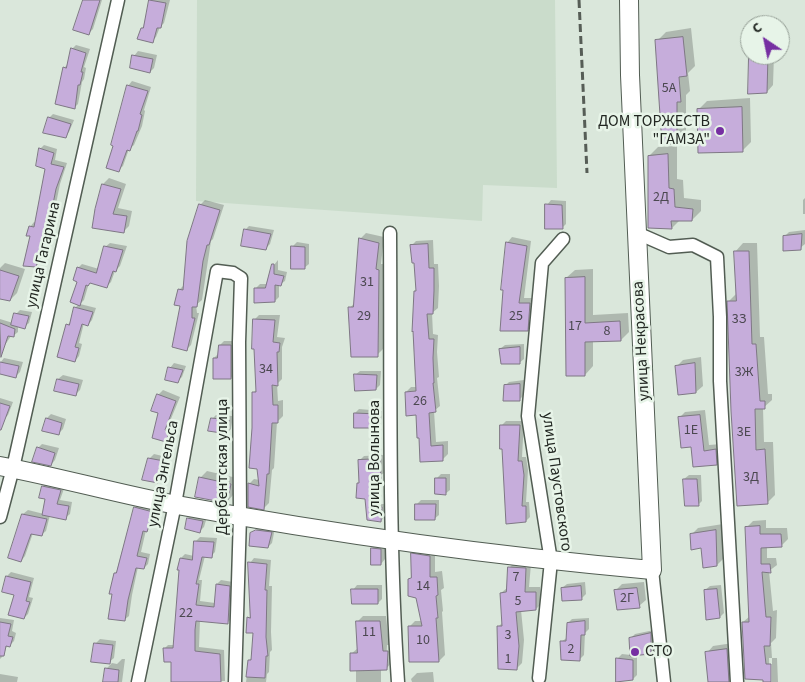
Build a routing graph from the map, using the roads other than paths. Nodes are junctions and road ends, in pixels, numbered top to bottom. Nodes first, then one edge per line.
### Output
1 (118, 0) edge
2 (629, 0) edge
3 (390, 233) dead end
4 (638, 233) junction
5 (563, 239) dead end
6 (217, 271) joint
7 (6, 467) edge
8 (175, 504) junction
9 (240, 516) junction
10 (0, 517) edge
11 (392, 541) junction
12 (551, 561) junction
13 (652, 570) junction
14 (539, 678) dead end
15 (138, 682) edge
16 (236, 682) edge
17 (398, 682) edge
18 (664, 682) edge
19 (736, 682) edge

1 - 7 street, улица Гагарина
2 - 4 street, улица Некрасова
3 - 11 street, улица Волынова
4 - 13 street, улица Некрасова
4 - 19 street
5 - 12 street, улица Паустовского
6 - 8 street, улица Энгельса
6 - 9 street, Дербентская улица
7 - 8 street
7 - 10 street, улица Гагарина
8 - 9 street
8 - 15 street, улица Энгельса
9 - 11 street
9 - 16 street, Дербентская улица
11 - 12 street
11 - 17 street, улица Волынова
12 - 13 street
12 - 14 street, улица Паустовского
13 - 18 street, улица Некрасова

